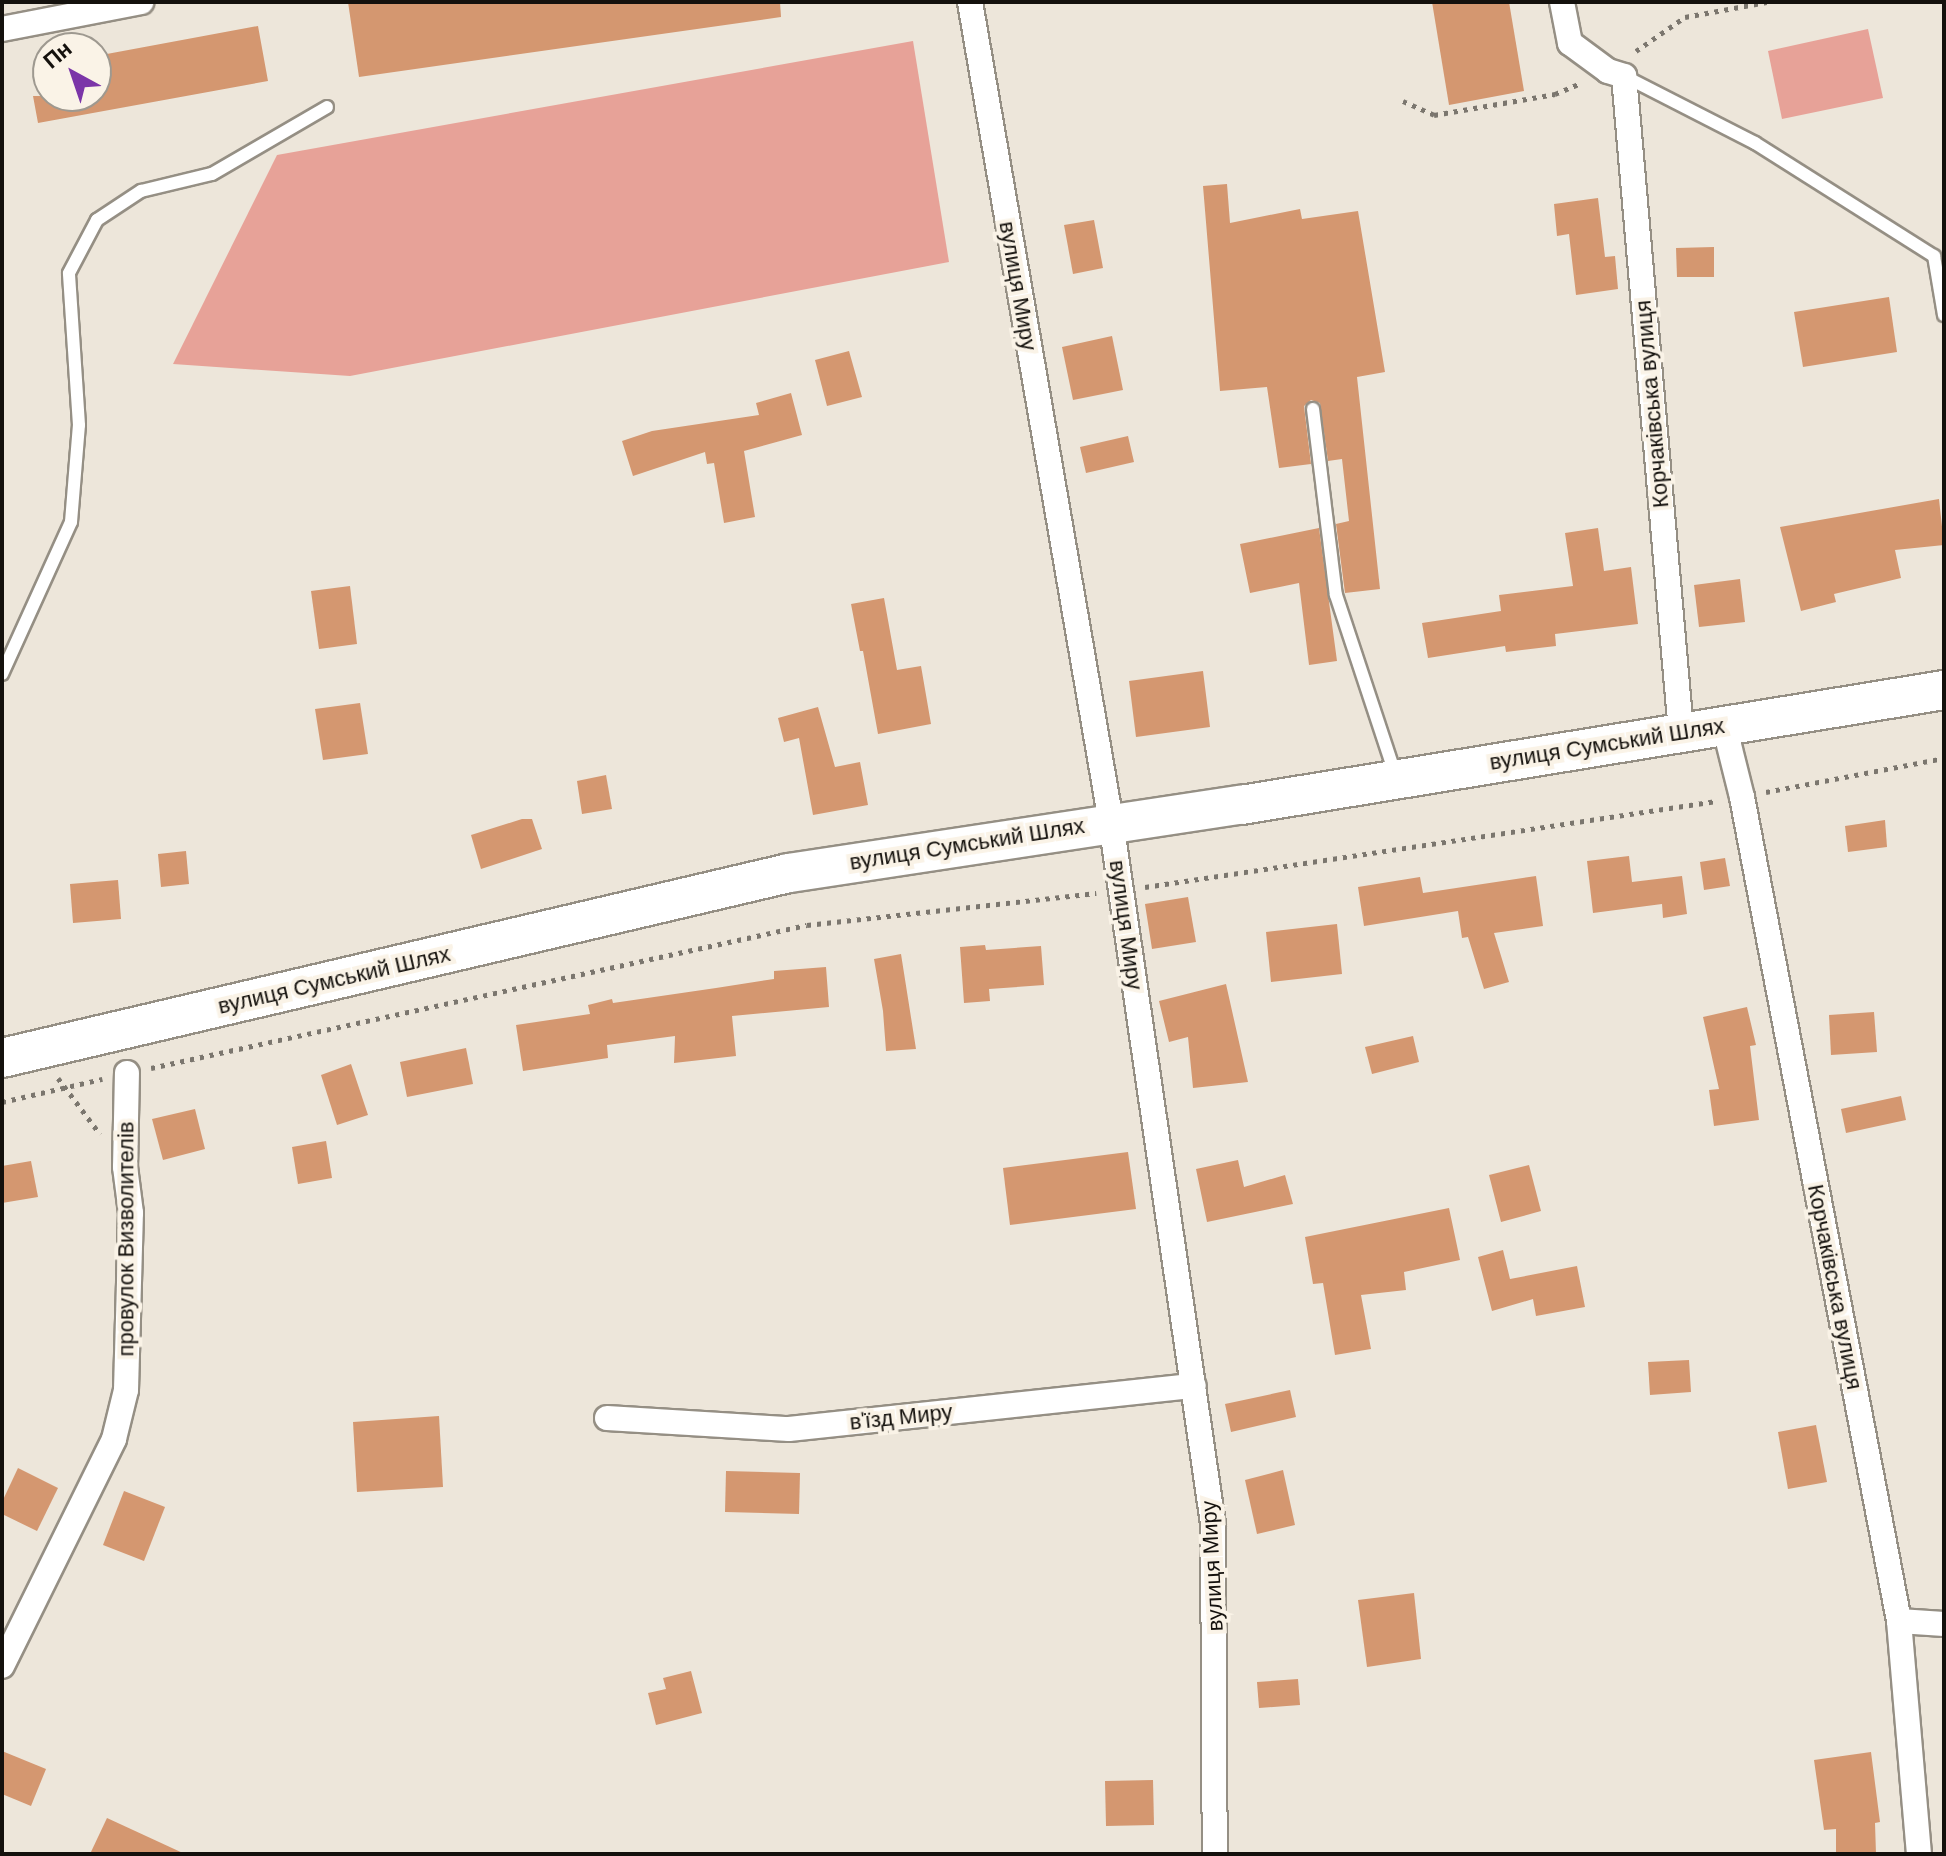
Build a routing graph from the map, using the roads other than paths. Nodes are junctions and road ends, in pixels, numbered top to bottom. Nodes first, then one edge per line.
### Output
1 (141, 2) edge
2 (970, 2) edge
3 (1562, 2) edge
4 (2, 29) edge
5 (1624, 76) junction
6 (327, 107) dead end
7 (1944, 315) edge
8 (1313, 409) dead end
9 (2, 674) edge
10 (1944, 690) edge
11 (1724, 725) junction
12 (1681, 732) junction
13 (1397, 779) junction
14 (1111, 822) junction
15 (2, 1058) edge
16 (127, 1073) road end
17 (1194, 1386) junction
18 (607, 1418) dead end
19 (1899, 1621) junction
20 (1944, 1624) edge
21 (2, 1666) edge
22 (1215, 1854) edge
23 (1919, 1854) edge

1 - 4 street
2 - 14 street, вулиця Миру
3 - 5 street
5 - 7 lane
5 - 12 street, Корчаківська вулиця
6 - 9 lane
8 - 13 lane
10 - 11 main road, вулиця Сумський Шлях
11 - 12 main road, вулиця Сумський Шлях
11 - 19 street, Корчаківська вулиця
12 - 13 main road, вулиця Сумський Шлях
13 - 14 main road, вулиця Сумський Шлях
14 - 15 main road, вулиця Сумський Шлях
14 - 17 street, вулиця Миру
16 - 21 street, провулок Визволителів
17 - 18 street, в'їзд Миру
17 - 22 street, вулиця Миру
19 - 20 street
19 - 23 street, Корчаківська вулиця

